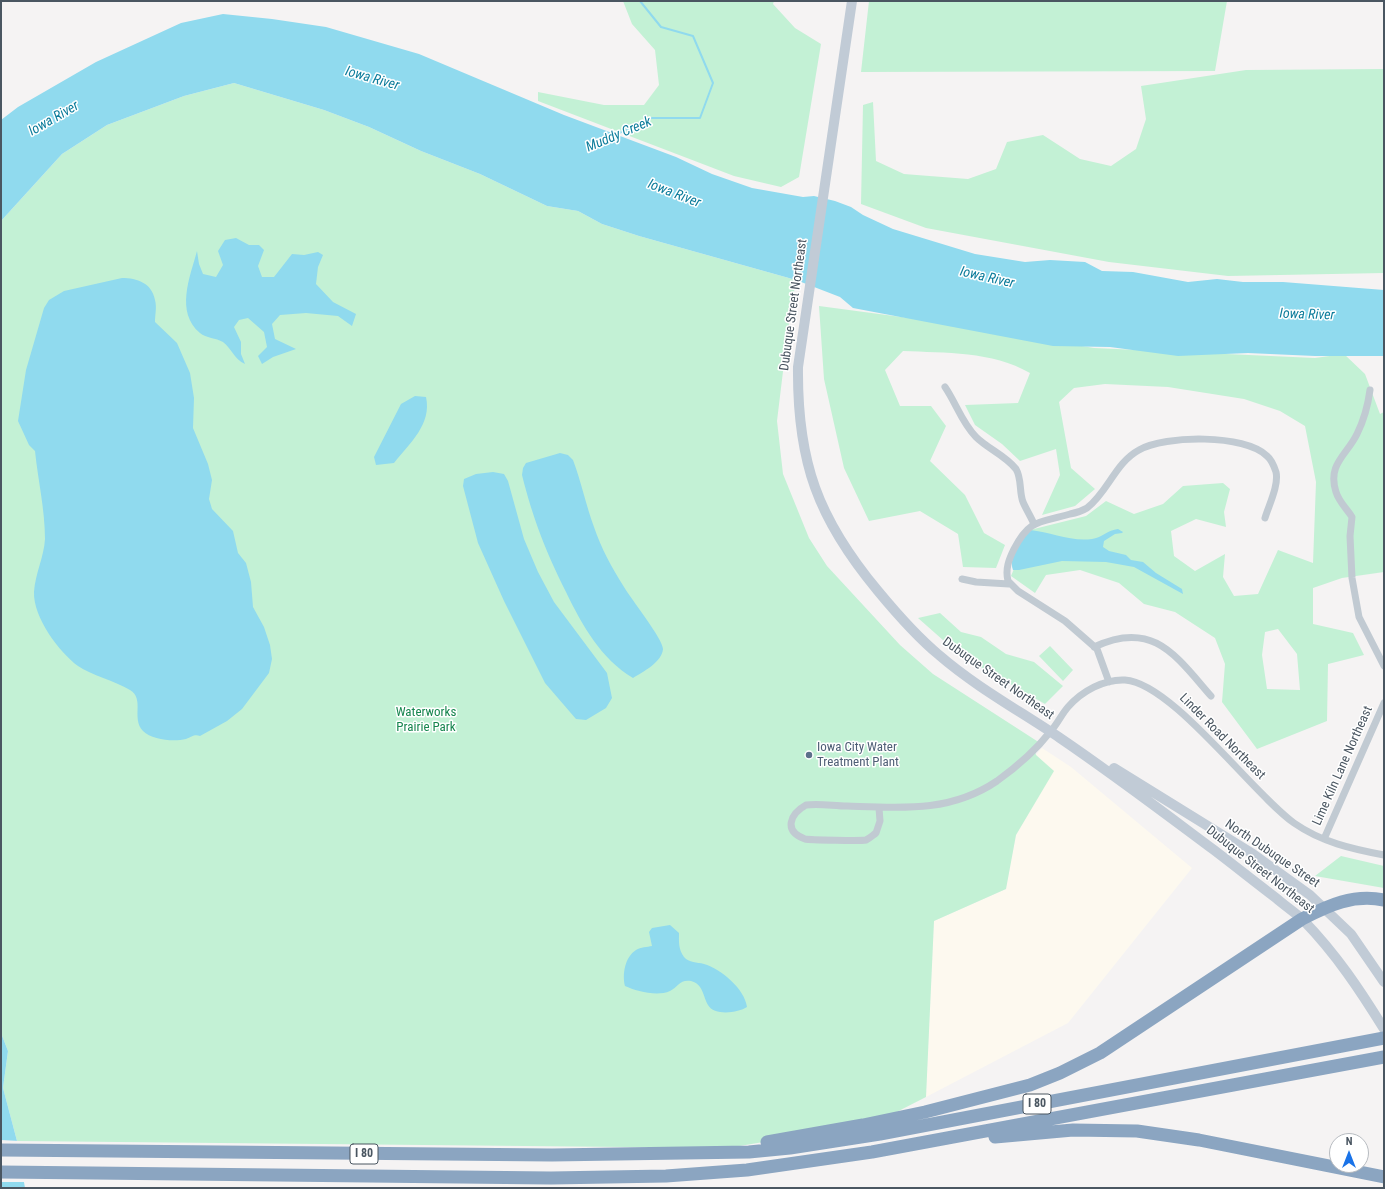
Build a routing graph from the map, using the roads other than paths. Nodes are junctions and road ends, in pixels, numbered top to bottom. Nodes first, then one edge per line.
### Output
1 (852, 1) edge
2 (945, 387) dead end
3 (1370, 390) dead end
4 (1265, 518) dead end
5 (1034, 524) junction
6 (962, 579) dead end
7 (1009, 584) junction
8 (1094, 647) junction
9 (1384, 666) edge
10 (1109, 682) junction
11 (1210, 696) dead end
12 (1384, 703) edge
13 (1055, 735) junction
14 (879, 808) junction
15 (1324, 839) junction
16 (1384, 854) edge
17 (1384, 900) edge
18 (1325, 908) junction
19 (1302, 920) junction
20 (1384, 982) edge
21 (1384, 1029) edge
22 (1384, 1038) edge
23 (1384, 1057) edge
24 (1, 1150) edge
25 (872, 1152) junction
26 (688, 1153) junction
27 (1, 1172) edge
28 (1384, 1177) edge

1 - 13 main road, Dubuque Street Northeast
2 - 5 street
3 - 9 street
4 - 5 street
5 - 7 street
6 - 7 street
7 - 8 street
8 - 10 street
8 - 11 street
10 - 13 street, Linder Road Northeast
10 - 15 street, Linder Road Northeast
12 - 15 street, Lime Kiln Lane Northeast
13 - 14 street, Linder Road Northeast
13 - 18 main road, North Dubuque Street
13 - 19 main road, Dubuque Street Northeast
14 - 14 street, Linder Road Northeast
15 - 16 street, Linder Road Northeast
17 - 18 highway
18 - 19 highway
18 - 20 main road, North Dubuque Street
19 - 21 main road, Dubuque Street Northeast
19 - 26 highway
22 - 26 highway, I 80
23 - 25 highway, I 80
24 - 26 highway, I 80
25 - 27 highway, I 80
25 - 28 highway

